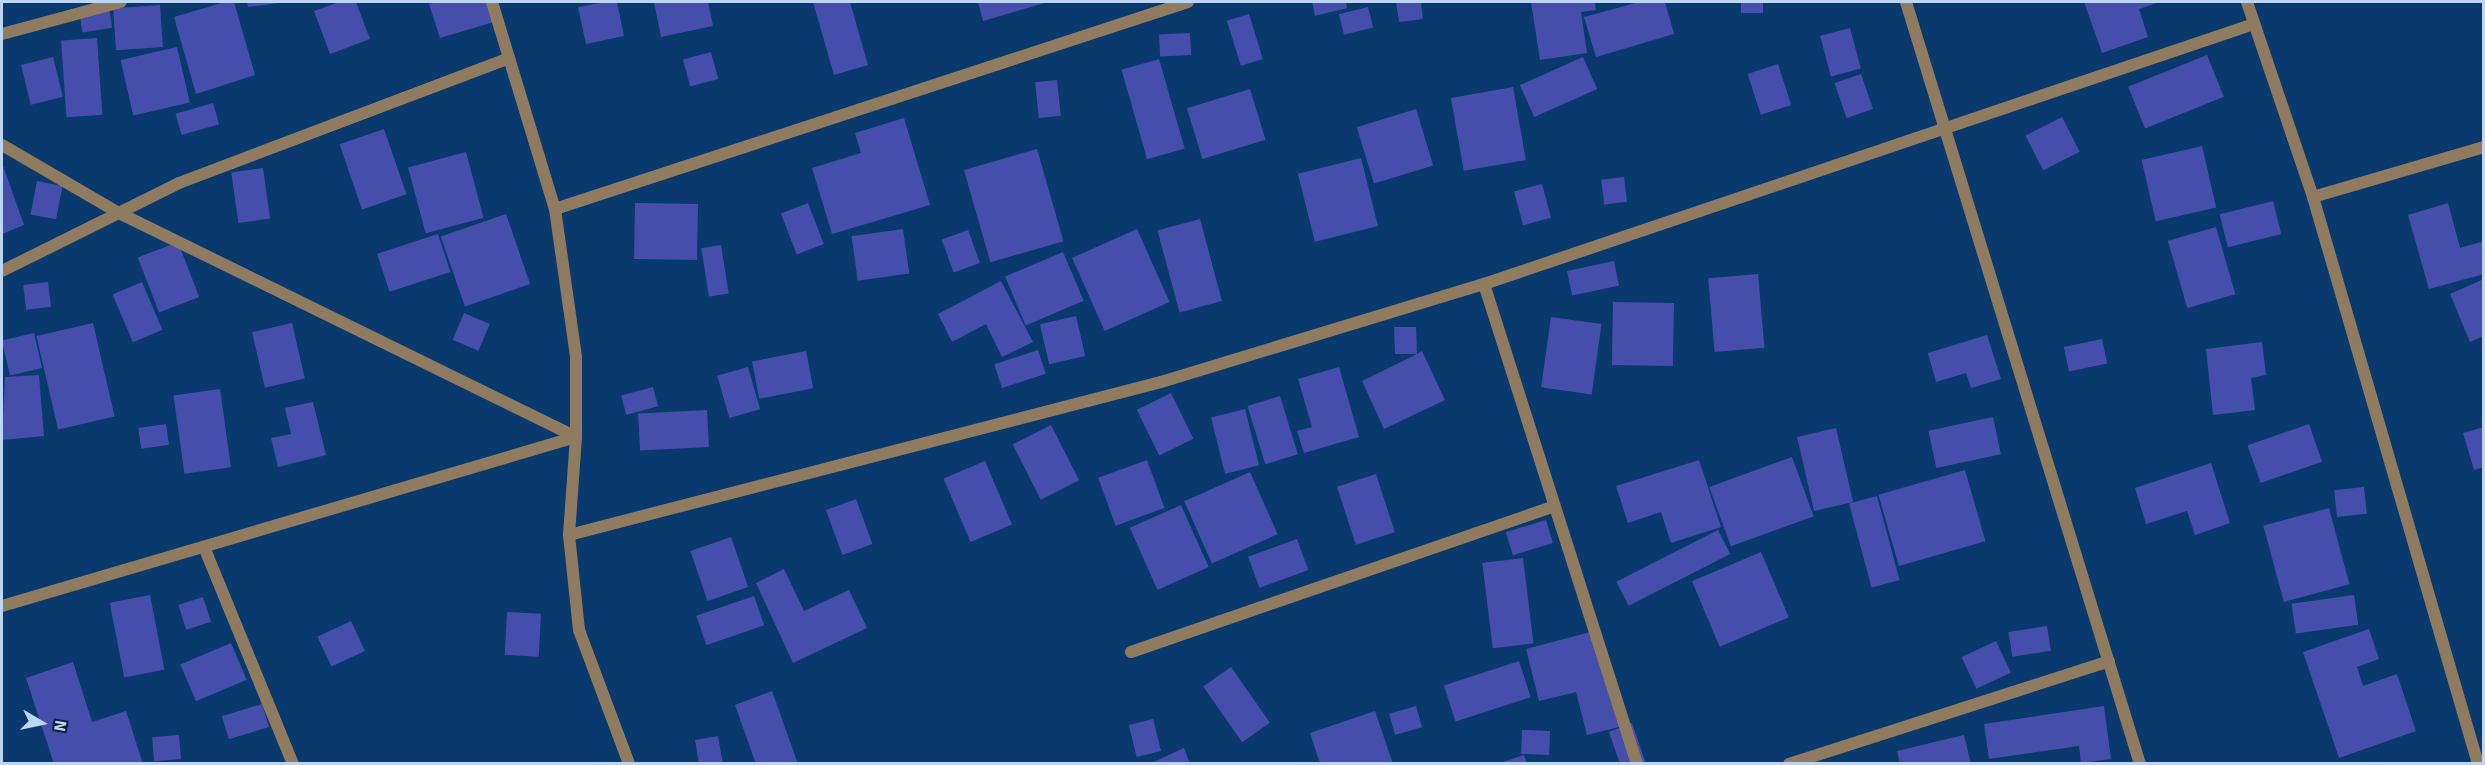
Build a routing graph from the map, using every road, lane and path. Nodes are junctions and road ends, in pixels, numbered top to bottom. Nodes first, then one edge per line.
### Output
1 (121, 2) edge
2 (492, 2) edge
3 (1188, 2) edge
4 (1906, 2) edge
5 (2247, 2) edge
6 (2254, 24) junction
7 (2, 34) edge
8 (509, 58) junction
9 (1942, 127) junction
10 (2, 145) edge
11 (2484, 147) edge
12 (2313, 197) junction
13 (555, 209) junction
14 (117, 212) junction
15 (2, 271) edge
16 (1484, 284) junction
17 (576, 437) junction
18 (1555, 506) junction
19 (569, 535) junction
20 (204, 547) junction
21 (2, 606) edge
22 (1131, 652) dead end
23 (2109, 661) junction
24 (293, 764) edge
25 (629, 764) edge
26 (1637, 764) edge
27 (1789, 764) edge
28 (2140, 764) edge
29 (2478, 764) edge

1 - 7 street
2 - 8 street
3 - 13 street
4 - 9 street
5 - 6 street
6 - 9 street
6 - 12 street
8 - 13 street
8 - 14 street
9 - 16 street
9 - 23 street
10 - 14 street
11 - 12 street
12 - 29 street
13 - 17 street
14 - 15 street
14 - 17 street
16 - 18 street
16 - 19 street
17 - 19 street
17 - 20 street
18 - 22 street
18 - 26 street
19 - 25 street
20 - 21 street
20 - 24 street
23 - 27 street
23 - 28 street

